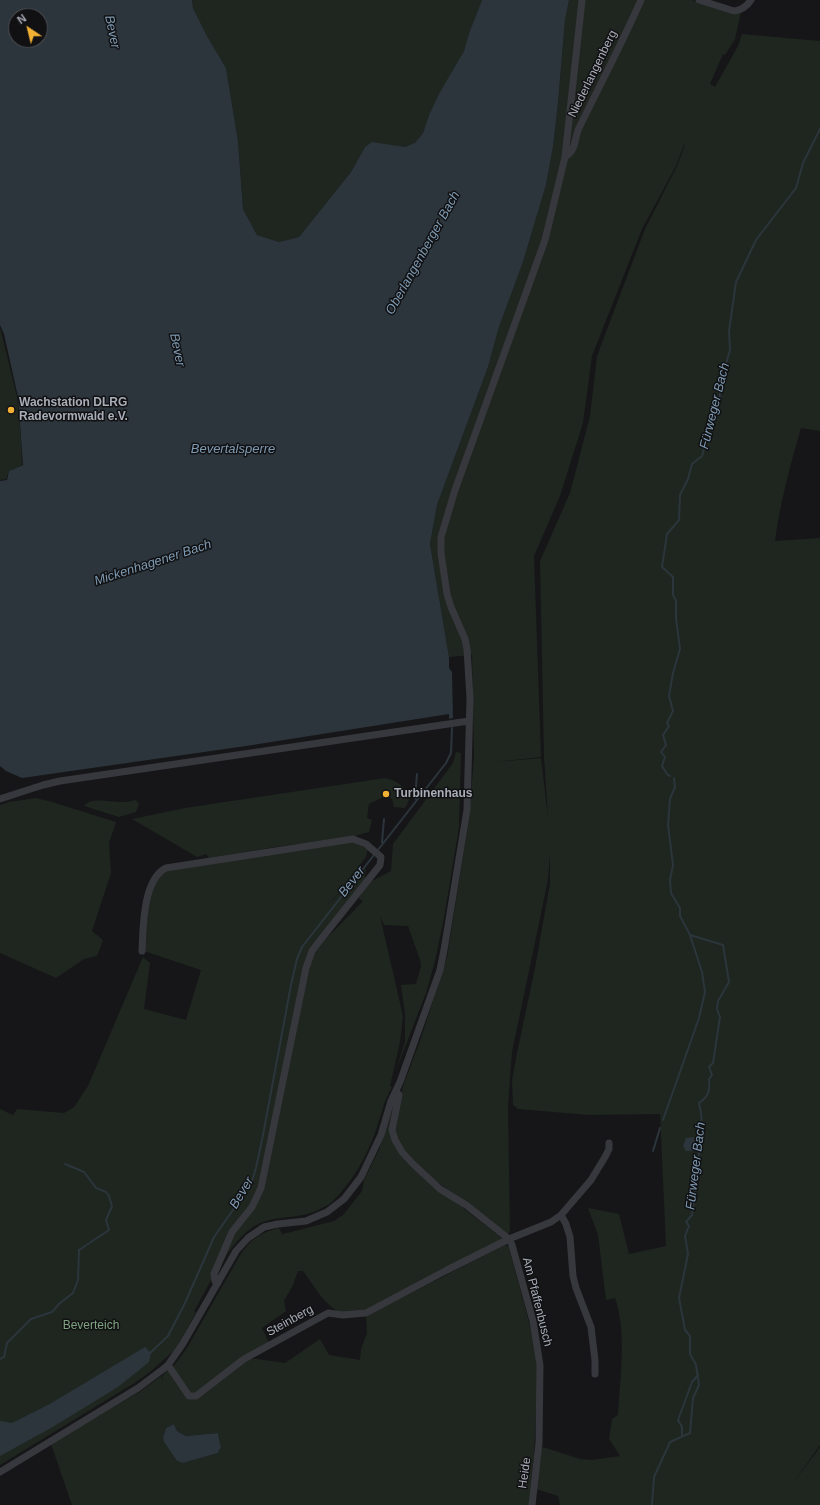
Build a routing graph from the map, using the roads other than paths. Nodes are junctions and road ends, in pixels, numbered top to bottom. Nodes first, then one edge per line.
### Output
1 (582, 0) edge
2 (641, 0) edge
3 (699, 0) edge
4 (751, 0) edge
5 (565, 157) junction
6 (469, 721) junction
7 (0, 799) edge
8 (142, 951) dead end
9 (396, 1091) junction
10 (609, 1143) dead end
11 (561, 1215) junction
12 (509, 1239) junction
13 (218, 1283) junction
14 (168, 1365) junction
15 (595, 1374) dead end
16 (540, 1443) joint
17 (0, 1472) edge
18 (532, 1505) edge

1 - 5 street
2 - 5 street, Niederlangenberg
3 - 4 street
5 - 6 street
6 - 7 street
6 - 9 street
8 - 13 street
9 - 12 street
9 - 13 street
10 - 11 street
11 - 12 street
11 - 15 street
12 - 14 street, Steinberg
12 - 16 street, Am Pfaffenbusch
13 - 14 street
14 - 17 street
16 - 18 street, Heide

